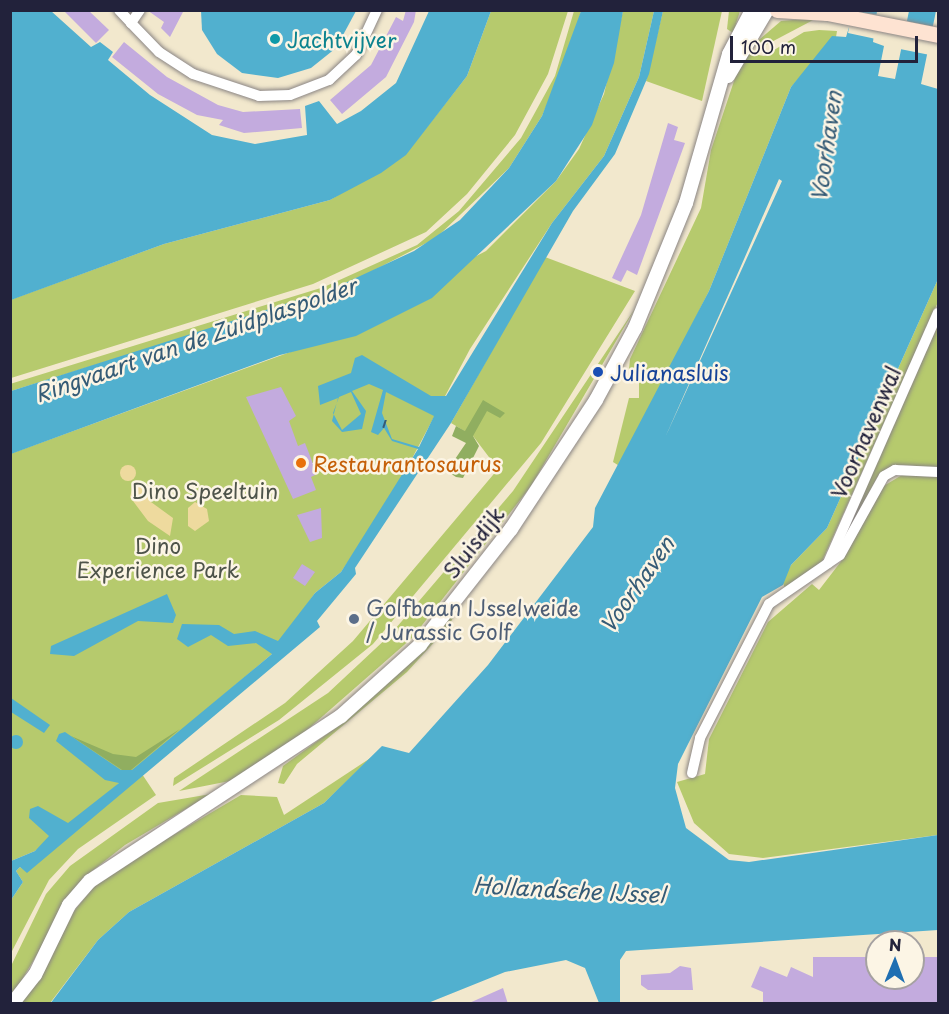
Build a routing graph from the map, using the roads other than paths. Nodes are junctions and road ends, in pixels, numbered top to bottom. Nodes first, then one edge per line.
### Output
1 (119, 10) edge
2 (140, 10) edge
3 (377, 10) edge
4 (752, 10) edge
5 (767, 10) edge
6 (777, 10) edge
7 (131, 23) junction
8 (938, 35) edge
9 (725, 80) junction
10 (939, 313) edge
11 (939, 472) edge
12 (826, 567) junction
13 (692, 773) dead end
14 (12, 1004) edge

1 - 7 street
2 - 7 street
3 - 7 street
4 - 9 street, Sluisdijk
5 - 9 street, Sluisdijk
6 - 8 main road
9 - 14 street, Sluisdijk
10 - 12 street, Voorhavenwal
11 - 12 street, Voorhavenwal
12 - 13 street, Voorhavenwal

